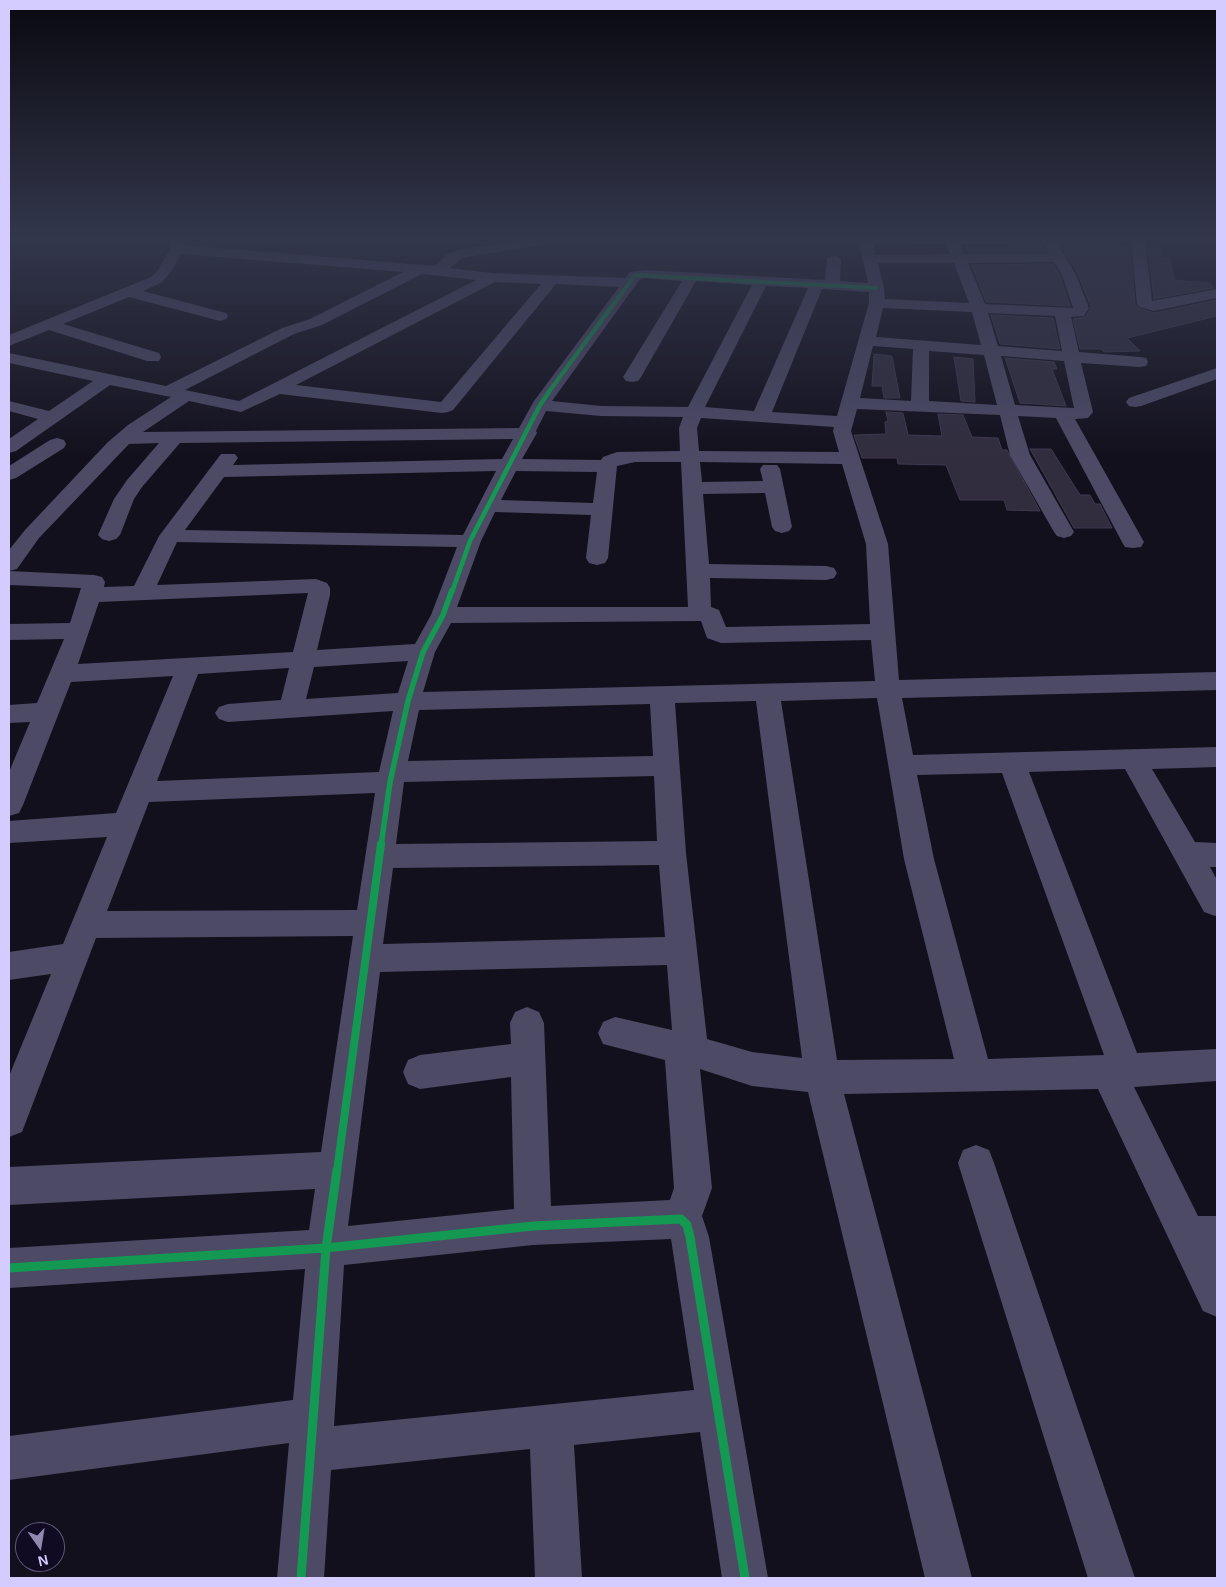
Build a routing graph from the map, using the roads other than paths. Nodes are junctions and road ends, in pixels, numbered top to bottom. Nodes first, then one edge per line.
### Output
1 (80, 312) edge
2 (205, 312) edge
3 (335, 312) edge
4 (424, 312) edge
5 (525, 312) edge
6 (609, 312) edge
7 (670, 312) edge
8 (746, 312) edge
9 (811, 312) edge
10 (873, 312) edge
11 (980, 312) edge
12 (1036, 312) edge
13 (1079, 312) edge
14 (1062, 313) junction
15 (220, 316) dead end
16 (48, 325) junction
17 (9, 341) edge
18 (866, 341) junction
19 (921, 347) junction
20 (990, 352) junction
21 (153, 357) dead end
22 (9, 358) edge
23 (1071, 358) junction
24 (1140, 362) dead end
25 (34, 364) junction
26 (1217, 373) edge
27 (9, 374) edge
28 (632, 376) dead end
29 (107, 379) junction
30 (277, 388) junction
31 (178, 393) junction
32 (1135, 402) dead end
33 (850, 403) junction
34 (540, 405) junction
35 (9, 406) edge
36 (920, 406) junction
37 (1007, 411) junction
38 (694, 412) junction
39 (1062, 414) junction
40 (761, 416) junction
41 (52, 417) junction
42 (846, 422) junction
43 (528, 432) junction
44 (247, 436) junction
45 (175, 437) junction
46 (124, 438) junction
47 (57, 444) dead end
48 (9, 447) edge
49 (689, 458) junction
50 (768, 458) junction
51 (849, 458) junction
52 (508, 465) junction
53 (607, 466) junction
54 (217, 471) junction
55 (9, 474) edge
56 (774, 487) junction
57 (692, 488) junction
58 (487, 506) junction
59 (602, 508) junction
60 (782, 527) dead end
61 (1064, 532) dead end
62 (109, 535) dead end
63 (170, 536) junction
64 (470, 541) junction
65 (1133, 542) dead end
66 (597, 558) dead end
67 (9, 564) edge
68 (699, 571) junction
69 (826, 573) dead end
70 (9, 578) edge
71 (142, 592) junction
72 (90, 595) junction
73 (700, 611) junction
74 (443, 615) junction
75 (79, 631) junction
76 (9, 632) edge
77 (882, 632) junction
78 (423, 652) junction
79 (303, 660) junction
80 (188, 668) junction
81 (60, 674) junction
82 (1217, 681) edge
83 (888, 690) junction
84 (768, 692) junction
85 (662, 693) junction
86 (408, 701) junction
87 (291, 709) junction
88 (45, 712) junction
89 (228, 713) dead end
90 (9, 714) edge
91 (1217, 757) edge
92 (1133, 760) junction
93 (1012, 763) junction
94 (903, 765) junction
95 (668, 766) junction
96 (392, 777) junction
97 (140, 792) junction
98 (9, 804) edge
99 (127, 824) junction
100 (9, 832) edge
101 (672, 853) junction
102 (1187, 854) junction
103 (1217, 855) edge
104 (380, 856) junction
105 (1215, 903) dead end
106 (371, 923) junction
107 (86, 925) junction
108 (682, 951) junction
109 (74, 956) junction
110 (366, 958) junction
111 (9, 966) edge
112 (527, 1023) dead end
113 (615, 1033) dead end
114 (686, 1049) junction
115 (527, 1059) junction
116 (1217, 1065) edge
117 (1117, 1071) junction
118 (420, 1072) dead end
119 (822, 1076) junction
120 (975, 1076) junction
121 (9, 1119) edge
122 (976, 1163) dead end
123 (335, 1170) junction
124 (9, 1186) edge
125 (681, 1219) junction
126 (533, 1226) junction
127 (1202, 1236) edge
128 (326, 1248) junction
129 (9, 1268) edge
130 (1217, 1297) edge
131 (717, 1409) junction
132 (551, 1426) junction
133 (311, 1435) junction
134 (9, 1458) edge
135 (300, 1578) edge
136 (559, 1578) edge
137 (745, 1578) edge
138 (949, 1578) edge
139 (1112, 1578) edge

1 - 16 street
2 - 15 street
3 - 31 street
4 - 30 street
5 - 30 street
6 - 34 street
7 - 28 street
8 - 38 street
9 - 40 street
10 - 18 street
11 - 20 street
12 - 14 street
13 - 14 street
14 - 23 street
16 - 17 street
16 - 21 street
18 - 19 street
18 - 33 street
19 - 20 street
19 - 36 street
20 - 23 street
20 - 37 street
22 - 25 street
23 - 24 street
23 - 39 street
25 - 27 street
25 - 29 street
26 - 32 street
29 - 31 street
29 - 41 street
30 - 31 street
31 - 46 street
33 - 36 street
33 - 42 street
34 - 38 street
34 - 43 street
35 - 41 street
36 - 37 street
37 - 39 street
37 - 61 street
38 - 40 street
38 - 49 street
39 - 65 street
40 - 42 street
41 - 48 street
42 - 51 street
43 - 44 street
43 - 52 street
44 - 45 street
44 - 54 street
45 - 46 street
45 - 62 street
46 - 67 street
47 - 55 street
49 - 50 street
49 - 53 street
49 - 57 street
50 - 51 street
50 - 56 street
51 - 77 street
52 - 53 street
52 - 54 street
52 - 58 street
53 - 59 street
54 - 63 street
56 - 57 street
56 - 60 street
57 - 68 street
58 - 59 street
58 - 64 street
59 - 66 street
63 - 64 street
63 - 71 street
64 - 74 street
68 - 69 street
68 - 73 street
70 - 72 street
71 - 72 street
71 - 79 street
72 - 75 street
73 - 74 street
73 - 77 street
74 - 78 street
75 - 76 street
75 - 81 street
77 - 83 street
78 - 79 street
78 - 86 street
79 - 80 street
79 - 87 street
80 - 81 street
80 - 97 street
81 - 88 street
82 - 83 street
83 - 84 street
83 - 94 street
84 - 85 street
84 - 119 street
85 - 86 street
85 - 95 street
86 - 87 street
86 - 96 street
87 - 89 street
88 - 90 street
88 - 98 street
91 - 92 street
92 - 93 street
92 - 102 street
93 - 94 street
93 - 117 street
94 - 120 street
95 - 96 street
95 - 101 street
96 - 97 street
96 - 104 street
97 - 99 street
99 - 100 street
99 - 107 street
101 - 104 street
101 - 108 street
102 - 103 street
102 - 105 street
104 - 106 street
106 - 107 street
106 - 110 street
107 - 109 street
108 - 110 street
108 - 114 street
109 - 111 street
109 - 121 street
110 - 123 street
112 - 115 street
113 - 114 street
114 - 119 street
114 - 125 street
115 - 118 street
115 - 126 street
116 - 117 street
117 - 120 street
117 - 127 street
119 - 120 street
119 - 138 street
122 - 139 street
123 - 124 street
123 - 128 street
125 - 126 street
125 - 131 street
126 - 128 street
127 - 130 street
128 - 129 street
128 - 133 street
131 - 132 street
131 - 137 street
132 - 133 street
132 - 136 street
133 - 134 street
133 - 135 street

